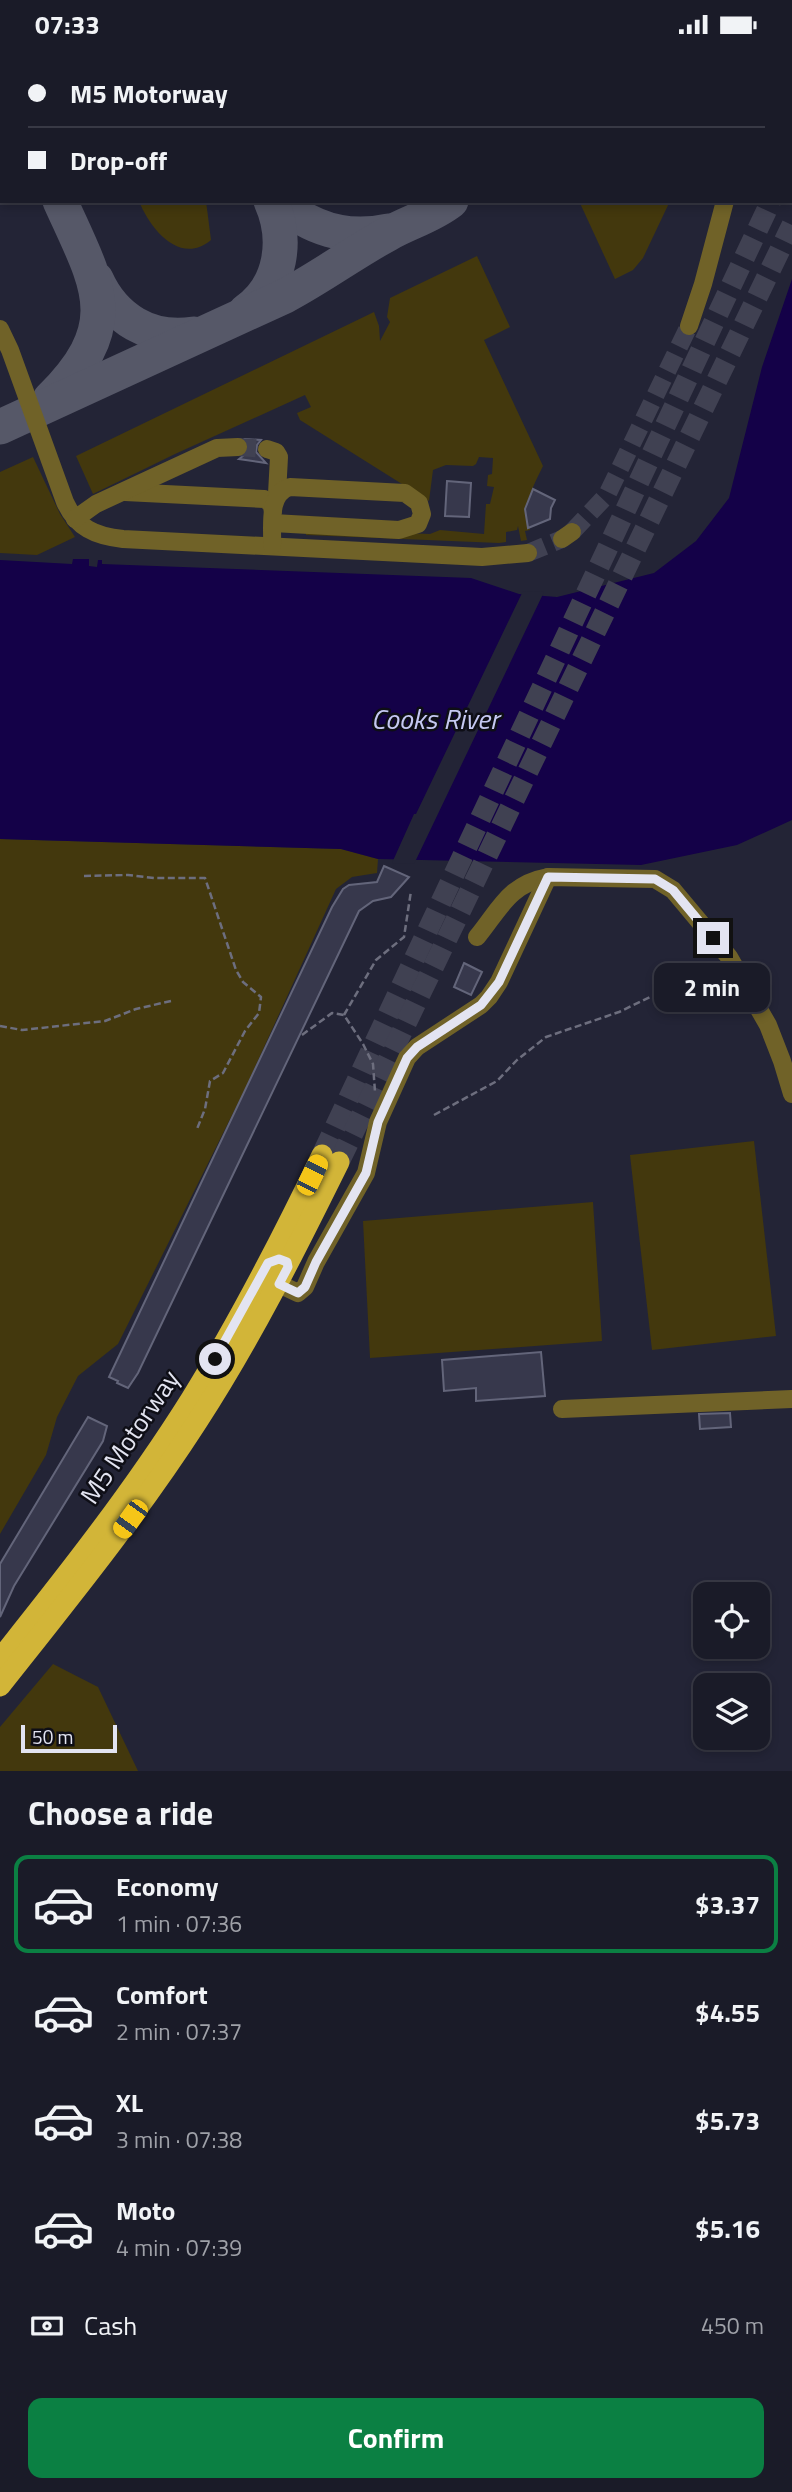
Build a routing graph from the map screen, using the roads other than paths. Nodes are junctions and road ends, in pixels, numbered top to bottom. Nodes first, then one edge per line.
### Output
1 (724, 203) edge
2 (689, 326) tunnel mouth
3 (0, 329) edge
4 (239, 447) tunnel mouth
5 (267, 449) dead end
6 (119, 494) junction
7 (277, 504) junction
8 (75, 519) junction
9 (272, 545) junction
10 (528, 553) tunnel mouth
11 (548, 877) junction
12 (477, 937) dead end
13 (792, 1094) edge
14 (330, 1159) tunnel mouth
15 (278, 1271) junction
16 (792, 1399) edge
17 (562, 1409) dead end
18 (95, 1552) junction
19 (0, 1660) edge
20 (0, 1686) edge

1 - 2 lane
3 - 8 lane
4 - 6 lane
5 - 7 lane
6 - 7 lane
6 - 8 lane
7 - 7 lane
7 - 9 lane
8 - 9 lane
9 - 10 lane
11 - 12 lane
11 - 13 lane
11 - 15 lane
14 - 15 highway, M5 Motorway
15 - 18 highway, M5 Motorway
16 - 17 lane
18 - 19 highway, M5 Motorway
18 - 20 highway, M5 Motorway

